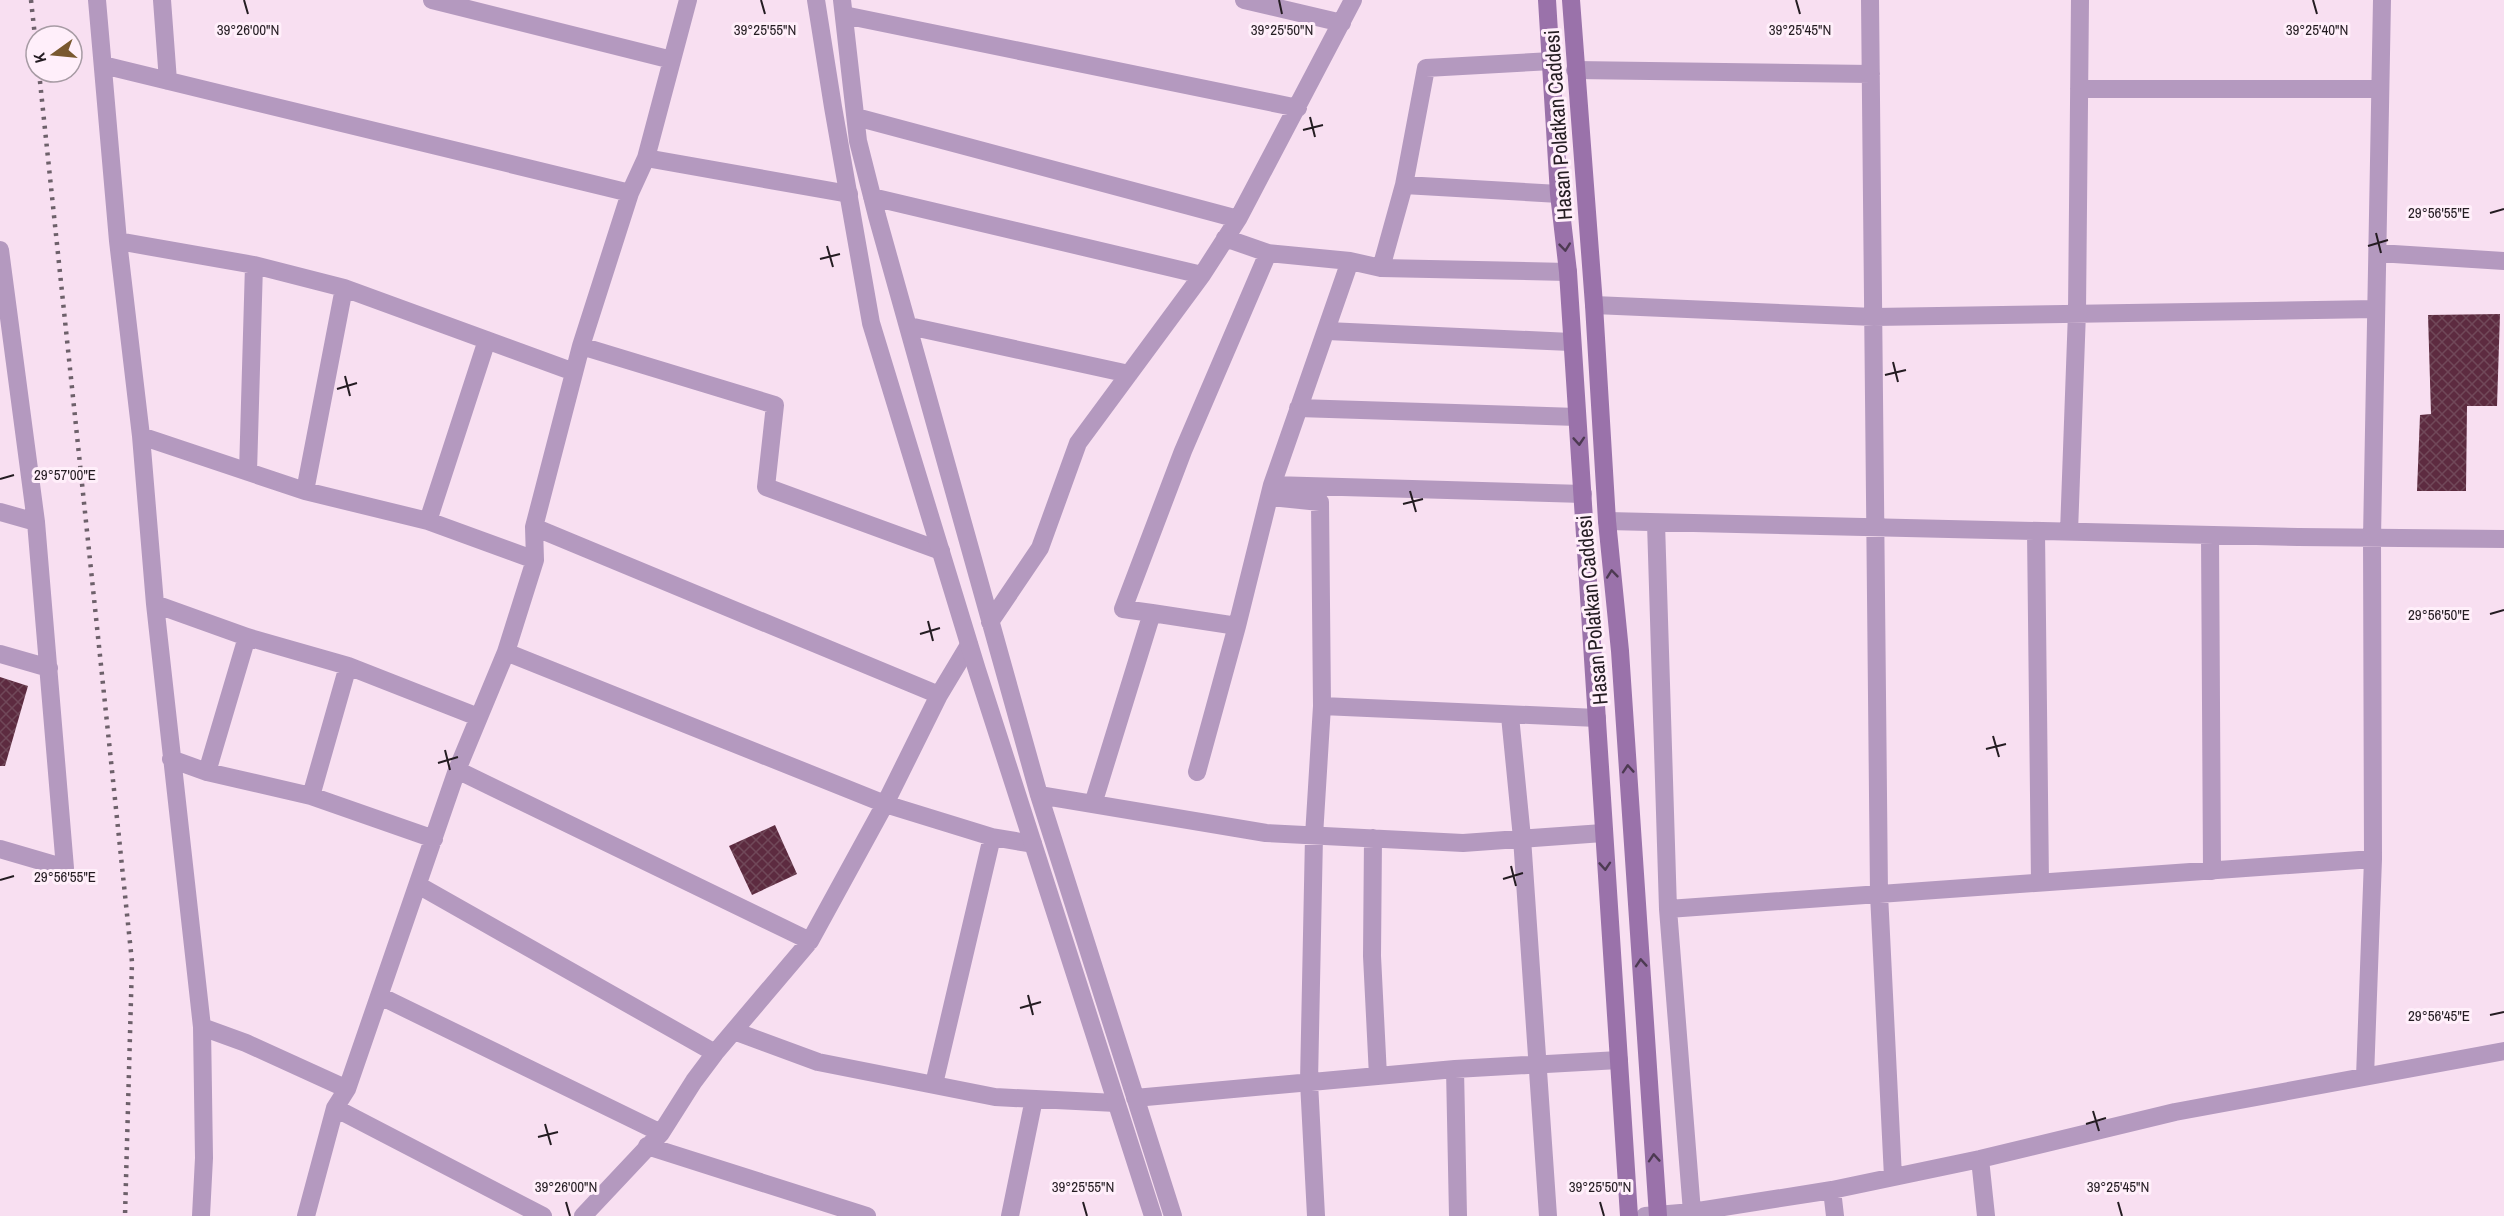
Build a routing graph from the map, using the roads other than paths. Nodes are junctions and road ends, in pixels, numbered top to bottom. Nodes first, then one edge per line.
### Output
1 (97, 0) edge
2 (162, 0) edge
3 (432, 0) edge
4 (816, 0) edge
5 (1244, 0) edge
6 (1353, 0) edge
7 (1547, 0) edge
8 (1571, 0) edge
9 (1870, 0) edge
10 (2080, 0) edge
11 (2382, 0) edge
12 (685, 1) edge
13 (843, 8) edge
14 (1342, 23) junction
15 (672, 60) junction
16 (1552, 61) junction
17 (103, 65) junction
18 (1575, 70) junction
19 (1871, 74) junction
20 (168, 81) junction
21 (2079, 89) junction
22 (2380, 89) junction
23 (1298, 108) junction
24 (856, 117) junction
25 (646, 158) junction
26 (1404, 185) junction
27 (630, 194) junction
28 (849, 194) junction
29 (1559, 194) junction
30 (872, 197) junction
31 (1238, 219) junction
32 (1225, 238) junction
33 (118, 241) junction
34 (0, 250) edge
35 (1268, 253) junction
36 (2378, 253) junction
37 (1350, 261) junction
38 (2504, 261) edge
39 (254, 265) junction
40 (1381, 268) junction
41 (1568, 272) junction
42 (1202, 275) junction
43 (344, 288) junction
44 (1594, 305) junction
45 (2376, 309) junction
46 (2077, 312) junction
47 (1874, 317) junction
48 (909, 326) junction
49 (1327, 331) junction
50 (487, 340) junction
51 (1571, 342) junction
52 (581, 346) junction
53 (574, 372) junction
54 (1129, 374) junction
55 (1298, 408) junction
56 (1577, 417) junction
57 (141, 436) junction
58 (248, 472) junction
59 (305, 491) junction
60 (1271, 491) junction
61 (1582, 494) junction
62 (0, 512) edge
63 (428, 521) junction
64 (1607, 521) junction
65 (36, 522) junction
66 (1656, 523) junction
67 (534, 527) junction
68 (1877, 527) junction
69 (2036, 531) junction
70 (2069, 532) junction
71 (2210, 535) junction
72 (2372, 538) junction
73 (2504, 539) edge
74 (941, 551) junction
75 (535, 560) junction
76 (154, 604) junction
77 (1152, 614) junction
78 (990, 621) junction
79 (1238, 626) junction
80 (247, 637) junction
81 (969, 645) junction
82 (506, 652) junction
83 (0, 654) edge
84 (348, 666) junction
85 (49, 668) junction
86 (939, 695) junction
87 (1322, 706) junction
88 (1510, 716) junction
89 (477, 717) junction
90 (1597, 718) junction
91 (171, 759) junction
92 (457, 770) junction
93 (207, 772) junction
94 (1197, 772) dead end
95 (1039, 795) junction
96 (311, 796) junction
97 (885, 804) junction
98 (1093, 804) junction
99 (1603, 833) junction
100 (1314, 836) junction
101 (992, 837) junction
102 (1373, 838) junction
103 (1522, 838) junction
104 (434, 839) junction
105 (1033, 844) junction
106 (0, 849) edge
107 (2373, 859) junction
108 (2212, 871) junction
109 (2040, 883) junction
110 (418, 885) junction
111 (1879, 894) junction
112 (1668, 909) junction
113 (810, 940) junction
114 (380, 996) junction
115 (201, 1027) junction
116 (734, 1031) junction
117 (2504, 1052) edge
118 (715, 1053) junction
119 (1619, 1060) junction
120 (1538, 1065) junction
121 (1455, 1069) junction
122 (1378, 1077) junction
123 (2365, 1077) junction
124 (1309, 1082) junction
125 (934, 1084) junction
126 (347, 1089) junction
127 (1135, 1098) junction
128 (1034, 1099) junction
129 (1116, 1103) junction
130 (334, 1108) junction
131 (661, 1133) junction
132 (647, 1146) junction
133 (1980, 1159) junction
134 (1893, 1178) junction
135 (1832, 1190) junction
136 (1692, 1212) junction
137 (201, 1216) edge
138 (306, 1216) edge
139 (543, 1216) edge
140 (583, 1216) edge
141 (867, 1216) edge
142 (1010, 1216) edge
143 (1153, 1216) edge
144 (1173, 1216) edge
145 (1316, 1216) edge
146 (1458, 1216) edge
147 (1548, 1216) edge
148 (1629, 1216) edge
149 (1645, 1216) edge
150 (1658, 1216) edge
151 (1835, 1216) edge
152 (1986, 1216) edge

1 - 17 street
2 - 20 street
3 - 15 street
4 - 28 street
5 - 14 street
6 - 14 street
7 - 16 main road, Hasan Polatkan Caddesi
8 - 18 main road, Hasan Polatkan Caddesi
9 - 19 street
10 - 21 street
11 - 22 street
12 - 15 street
13 - 23 street
13 - 24 street
14 - 23 street
15 - 25 street
16 - 26 street
16 - 29 main road, Hasan Polatkan Caddesi
17 - 20 street
17 - 33 street
18 - 19 street
18 - 44 main road, Hasan Polatkan Caddesi
19 - 47 street
20 - 27 street
21 - 22 street
21 - 46 street
22 - 36 street
23 - 31 street
24 - 30 street
24 - 31 street
25 - 27 street
25 - 28 street
26 - 29 street
26 - 40 street
27 - 52 street
28 - 74 street
29 -> 41 main road, Hasan Polatkan Caddesi
30 - 42 street
30 - 48 street
31 - 32 street
32 - 35 street
32 - 42 street
33 - 39 street
33 - 57 street
34 - 65 street
35 - 37 street
35 - 77 street
36 - 38 street
36 - 45 street
37 - 40 street
37 - 49 street
39 - 43 street
39 - 58 street
40 - 41 street
41 - 51 main road, Hasan Polatkan Caddesi
42 - 54 street
43 - 50 street
43 - 59 street
44 - 47 street
44 - 64 main road, Hasan Polatkan Caddesi
45 - 46 street
45 - 72 street
46 - 47 street
46 - 70 street
47 - 68 street
48 - 54 street
48 - 78 street
49 - 51 street
49 - 55 street
50 - 53 street
50 - 63 street
51 - 56 main road, Hasan Polatkan Caddesi
52 - 53 street
52 - 74 street
53 - 67 street
54 - 78 street
55 - 56 street
55 - 60 street
56 -> 61 main road, Hasan Polatkan Caddesi
57 - 58 street
57 - 76 street
58 - 59 street
59 - 63 street
60 - 61 street
60 - 79 street
60 - 87 street
61 - 90 main road, Hasan Polatkan Caddesi
62 - 65 street
63 - 75 street
64 - 66 street
150 -> 64 main road, Hasan Polatkan Caddesi
65 - 85 street
66 - 68 street
66 - 112 street
67 - 75 street
67 - 86 street
68 - 69 street
68 - 111 street
69 - 70 street
69 - 109 street
70 - 71 street
71 - 72 street
71 - 108 street
72 - 73 street
72 - 107 street
74 - 81 street
75 - 82 street
76 - 80 street
76 - 91 street
77 - 79 street
77 - 98 street
78 - 95 street
79 - 94 street
80 - 84 street
80 - 93 street
81 - 86 street
81 - 105 street
82 - 89 street
82 - 97 street
83 - 85 street
84 - 89 street
84 - 96 street
85 - 106 street
86 - 97 street
87 - 88 street
87 - 100 street
88 - 90 street
88 - 103 street
89 - 92 street
90 - 99 main road, Hasan Polatkan Caddesi
91 - 93 street
91 - 115 street
92 - 104 street
92 - 113 street
93 - 96 street
95 - 98 street
95 - 127 street
96 - 104 street
97 - 101 street
97 - 113 street
98 - 100 street
99 - 103 street
99 -> 119 main road, Hasan Polatkan Caddesi
100 - 102 street
100 - 124 street
101 - 105 street
101 - 125 street
102 - 103 street
102 - 122 street
103 - 120 street
104 - 110 street
105 - 129 street
107 - 108 street
107 - 123 street
108 - 109 street
109 - 111 street
110 - 114 street
110 - 118 street
111 - 112 street
111 - 134 street
112 - 136 street
113 - 116 street
114 - 126 street
114 - 131 street
115 - 126 street
115 - 137 street
116 - 118 street
116 - 125 street
117 - 123 street
118 - 131 street
119 - 120 street
119 - 148 main road, Hasan Polatkan Caddesi
120 - 121 street
120 - 147 street
121 - 122 street
121 - 146 street
122 - 124 street
123 - 133 street
124 - 127 street
124 - 145 street
125 - 128 street
126 - 130 street
127 - 144 street
128 - 129 street
128 - 142 street
129 - 143 street
130 - 138 street
130 - 139 street
131 - 132 street
132 - 140 street
132 - 141 street
133 - 134 street
133 - 152 street
134 - 135 street
135 - 136 street
135 - 151 street
136 - 150 street
149 - 150 street

